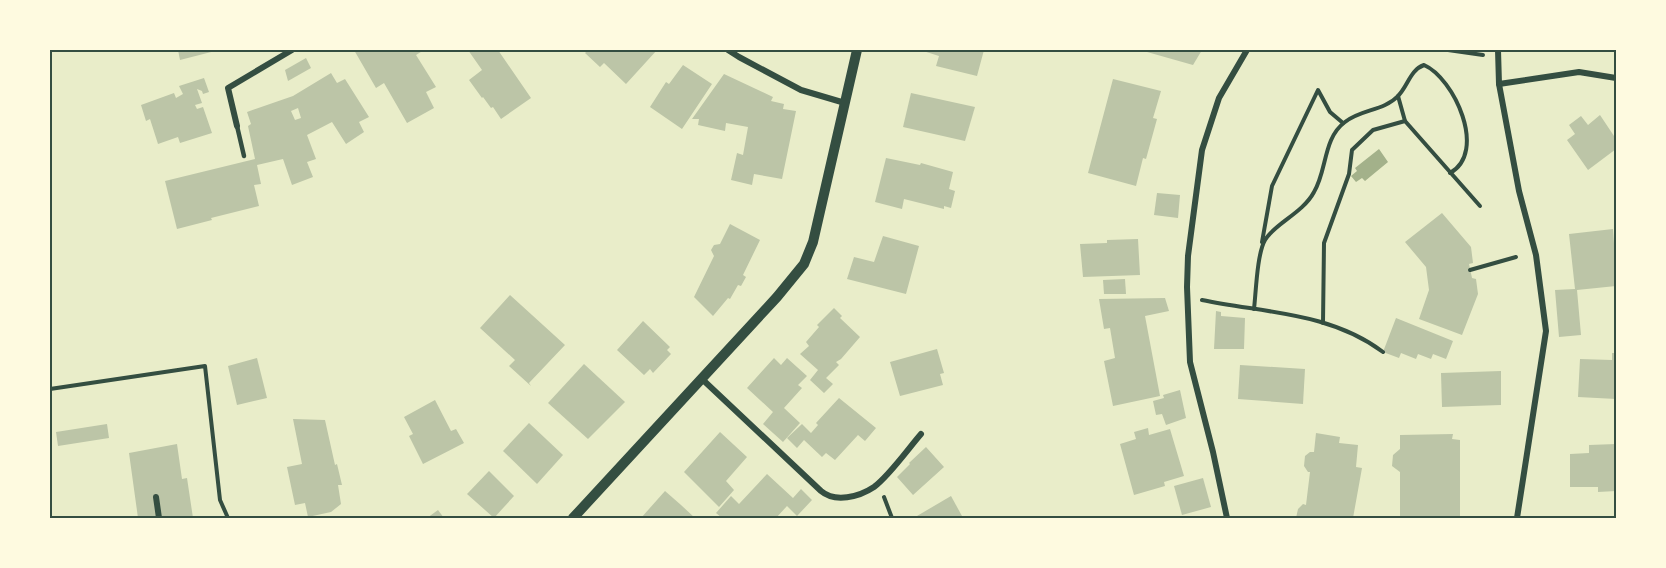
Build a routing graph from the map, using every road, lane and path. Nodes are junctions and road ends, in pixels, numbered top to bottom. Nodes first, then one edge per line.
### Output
1 (292, 50) edge
2 (728, 50) edge
3 (858, 50) edge
4 (1247, 50) edge
5 (1448, 50) edge
6 (1498, 50) edge
7 (1464, 53) dead end
8 (1617, 78) edge
9 (1499, 84) junction
10 (1398, 96) junction
11 (846, 104) junction
12 (1405, 121) junction
13 (1343, 123) junction
14 (237, 126) joint
15 (244, 156) dead end
16 (1450, 173) junction
17 (1480, 206) dead end
18 (1261, 251) junction
19 (1516, 257) dead end
20 (1470, 270) dead end
21 (1187, 296) junction
22 (1254, 309) junction
23 (1323, 322) junction
24 (1383, 352) dead end
25 (702, 379) junction
26 (50, 389) edge
27 (921, 434) dead end
28 (156, 497) dead end
29 (159, 519) edge
30 (228, 519) edge
31 (573, 519) edge
32 (1227, 519) edge
33 (1517, 519) edge

1 - 14 street
2 - 11 street
3 - 11 street
4 - 21 street
5 - 7 path
6 - 9 street
8 - 9 street
9 - 33 street
10 - 12 path
10 - 13 path
10 - 16 path
11 - 25 street
12 - 16 path
12 - 23 path
13 - 18 path
13 - 18 path
14 - 15 lane
16 - 17 path
18 - 22 path
19 - 20 path
21 - 22 path
21 - 32 street
22 - 23 path
23 - 24 path
25 - 27 street
25 - 31 street
26 - 30 path
28 - 29 street

